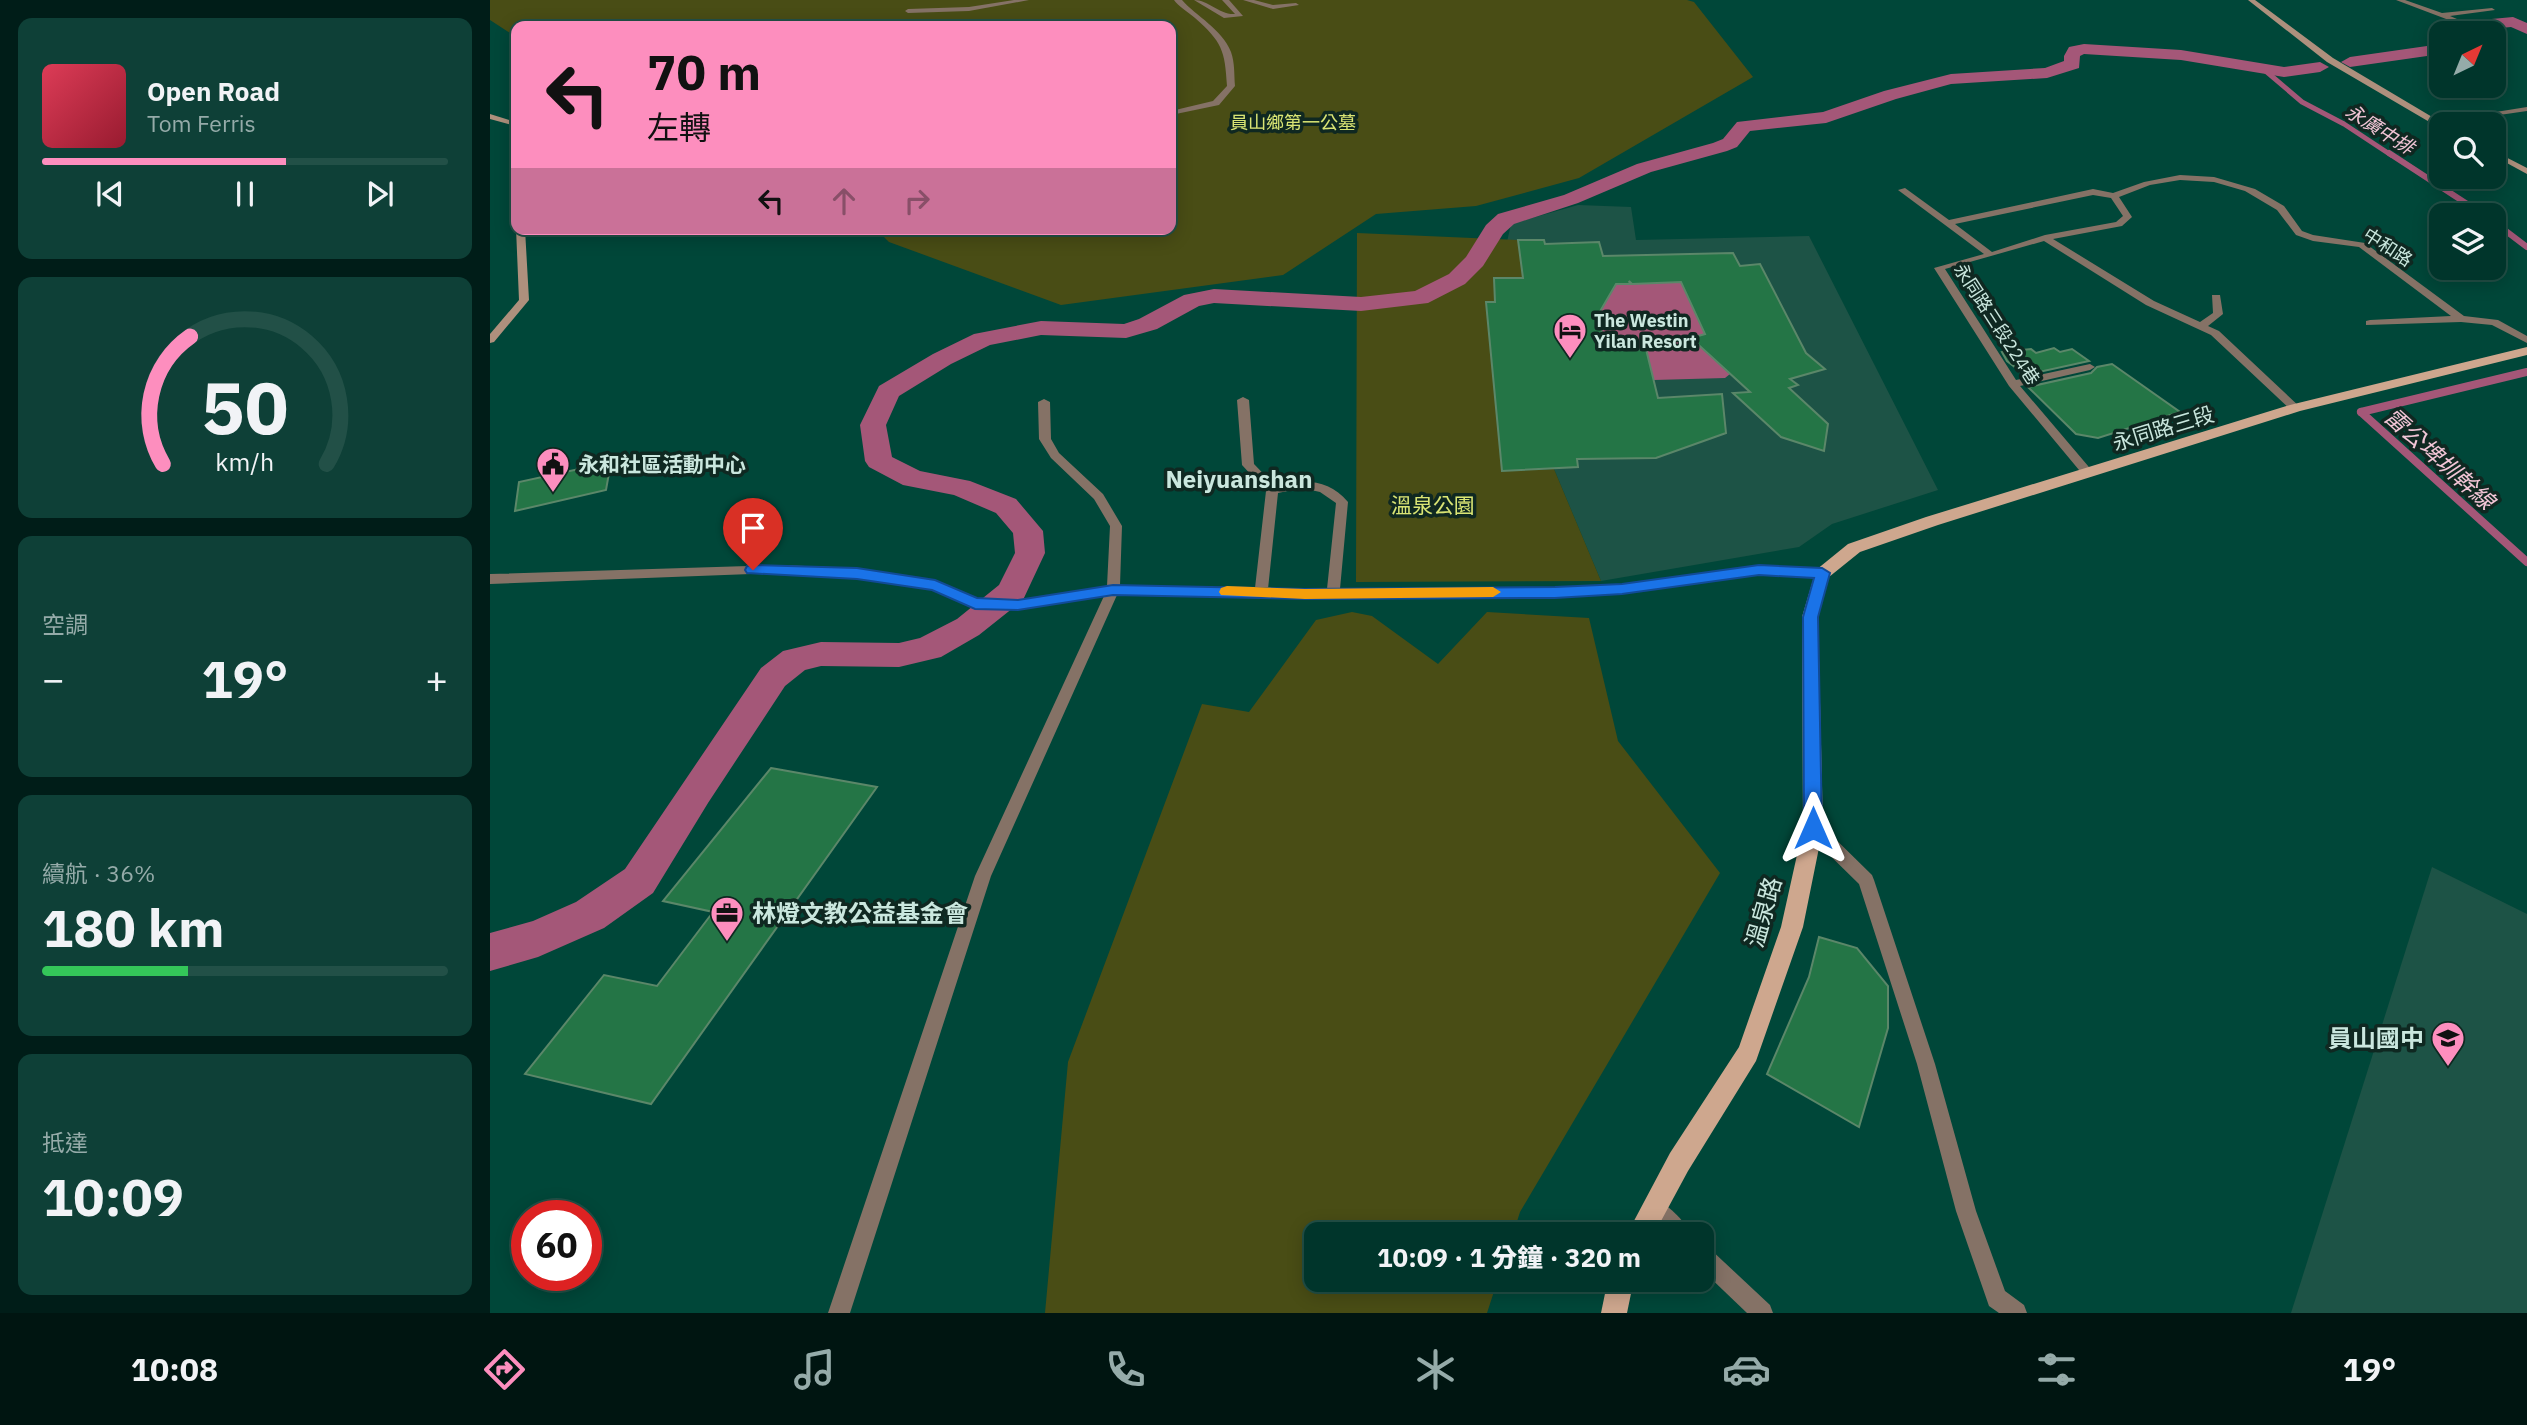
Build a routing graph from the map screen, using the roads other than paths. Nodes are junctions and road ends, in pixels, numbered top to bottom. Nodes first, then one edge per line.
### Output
1 (1026, 0) edge
2 (1179, 0) edge
3 (1197, 0) edge
4 (1225, 0) edge
5 (1246, 0) edge
6 (2251, 0) edge
7 (2399, 0) edge
8 (1296, 5) dead end
9 (2491, 10) dead end
10 (908, 11) dead end
11 (2443, 15) junction
12 (2457, 21) edge
13 (2527, 109) edge
14 (1176, 112) edge
15 (2506, 112) edge
16 (490, 116) edge
17 (2429, 117) edge
18 (511, 122) edge
19 (2506, 160) edge
20 (2527, 171) edge
21 (1902, 190) dead end
22 (2114, 196) junction
23 (1948, 223) junction
24 (520, 235) edge
25 (2045, 237) junction
26 (1991, 255) junction
27 (2216, 297) dead end
28 (2461, 319) junction
29 (2370, 323) dead end
30 (2202, 325) junction
31 (490, 340) edge
32 (2527, 340) edge
33 (2527, 351) edge
34 (2090, 367) dead end
35 (2012, 384) junction
36 (1243, 400) dead end
37 (1044, 402) dead end
38 (2295, 408) junction
39 (2088, 473) junction
40 (1272, 490) junction
41 (1822, 573) junction
42 (490, 579) edge
43 (1113, 590) junction
44 (1261, 593) junction
45 (1333, 594) junction
46 (1813, 828) junction
47 (1653, 1208) junction
48 (1646, 1222) edge
49 (1668, 1222) edge
50 (1714, 1267) edge
51 (1618, 1292) edge
52 (839, 1313) edge
53 (1614, 1313) edge
54 (1762, 1313) edge
55 (2016, 1313) edge

1 - 10 street
2 - 14 street
3 - 4 street
5 - 8 street
6 - 17 street
7 - 11 street
9 - 11 street
11 - 12 street
13 - 15 street
16 - 18 street
19 - 20 street
21 - 23 street
22 - 23 street
22 - 25 street
22 - 28 street, 中和路
23 - 26 street
24 - 31 street
25 - 26 street
25 - 30 street
26 - 35 street, 永同路三段224巷
27 - 30 street
28 - 29 street
28 - 32 street
30 - 38 street
33 - 38 main road, 永同路三段
34 - 35 street
35 - 39 street, 永同路三段224巷
36 - 40 street
37 - 43 street
38 - 39 main road, 永同路三段
39 - 41 main road, 永同路三段
40 - 44 street
40 - 45 street
41 - 45 street
41 - 46 main road, 溫泉路
42 - 43 street
43 - 44 street
43 - 52 street
44 - 45 street
46 - 47 main road, 溫泉路
46 - 55 street
47 - 48 main road, 溫泉路
47 - 49 street
50 - 54 street
51 - 53 main road

